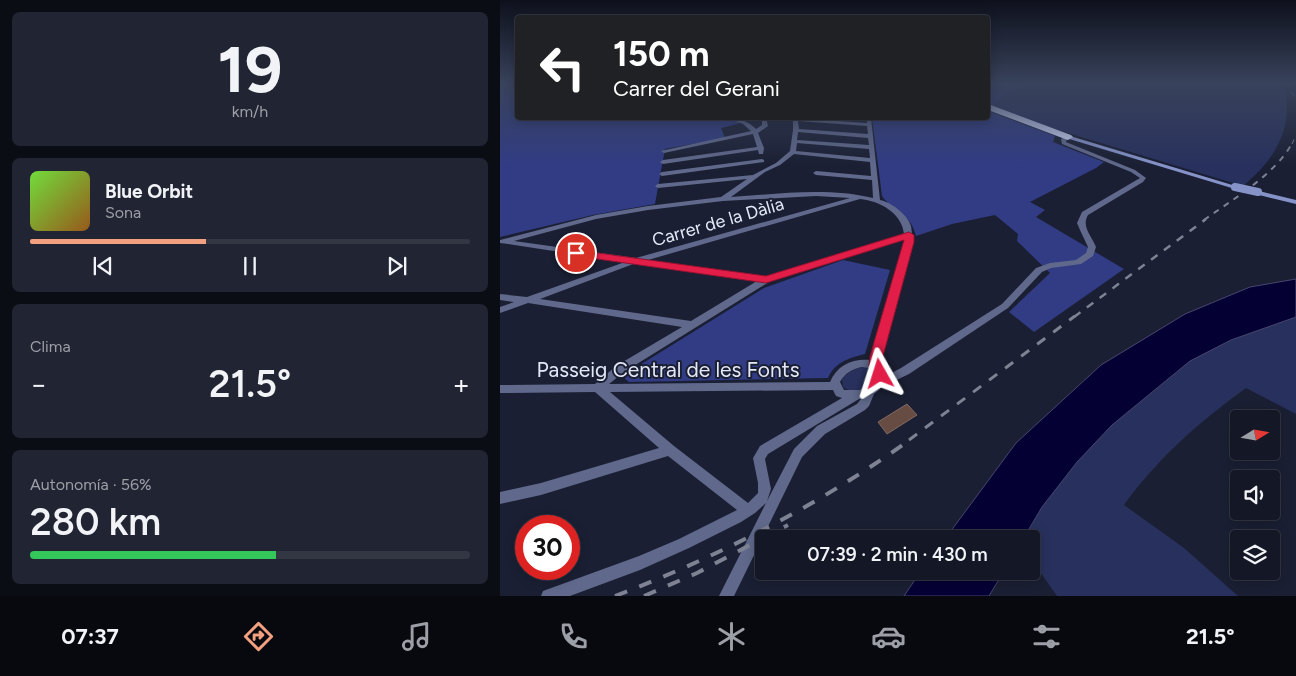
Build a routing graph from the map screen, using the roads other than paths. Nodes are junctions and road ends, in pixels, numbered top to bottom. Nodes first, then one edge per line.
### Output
1 (998, 111) edge
2 (739, 120) edge
3 (764, 120) edge
4 (795, 120) edge
5 (816, 120) edge
6 (869, 120) edge
7 (870, 125) junction
8 (796, 130) junction
9 (755, 132) junction
10 (870, 136) junction
11 (1068, 137) junction
12 (794, 141) junction
13 (871, 147) junction
14 (761, 148) junction
15 (664, 151) dead end
16 (793, 152) junction
17 (873, 160) junction
18 (762, 161) junction
19 (663, 162) dead end
20 (763, 171) junction
21 (816, 173) dead end
22 (662, 174) dead end
23 (754, 177) junction
24 (874, 178) junction
25 (1142, 178) joint
26 (658, 186) dead end
27 (862, 197) junction
28 (723, 199) junction
29 (877, 200) junction
30 (1296, 202) edge
31 (909, 235) junction
32 (501, 241) edge
33 (632, 262) junction
34 (766, 280) junction
35 (500, 297) edge
36 (528, 300) junction
37 (500, 310) edge
38 (692, 325) junction
39 (876, 366) junction
40 (836, 386) junction
41 (874, 387) junction
42 (597, 388) junction
43 (500, 389) edge
44 (855, 396) junction
45 (670, 450) junction
46 (500, 498) edge
47 (747, 510) junction
48 (548, 596) edge
49 (726, 596) edge

1 - 11 highway
2 - 9 street
3 - 9 street
4 - 8 street
5 - 7 street
6 - 7 street
7 - 10 street
8 - 10 street
8 - 12 street
9 - 14 street
9 - 15 street
10 - 13 street
11 - 25 street
11 - 30 main road, bridge
12 - 13 street
12 - 16 street
13 - 17 street
14 - 18 street
14 - 19 street
16 - 17 street
16 - 20 street
17 - 24 street
18 - 20 street
18 - 22 street
20 - 23 street
21 - 24 street
23 - 26 street
23 - 28 street
24 - 29 street
25 - 41 street
27 - 28 street
27 - 29 street
27 - 33 street, Carrer de la Dàlia
28 - 32 street
29 - 31 street
31 - 34 street
31 - 39 street
32 - 33 street
33 - 34 street
33 - 36 street, Carrer de la Dàlia
34 - 38 street
35 - 36 street
36 - 37 street, Carrer de la Dàlia
36 - 38 street
38 - 42 street
39 - 40 street
39 - 41 street
40 - 42 street, Passeig Central de les Fonts
40 - 44 street
41 - 44 street
41 - 49 street
42 - 43 street, Passeig Central de les Fonts
42 - 45 street
44 - 47 street
45 - 46 street
45 - 47 street
47 - 48 street

